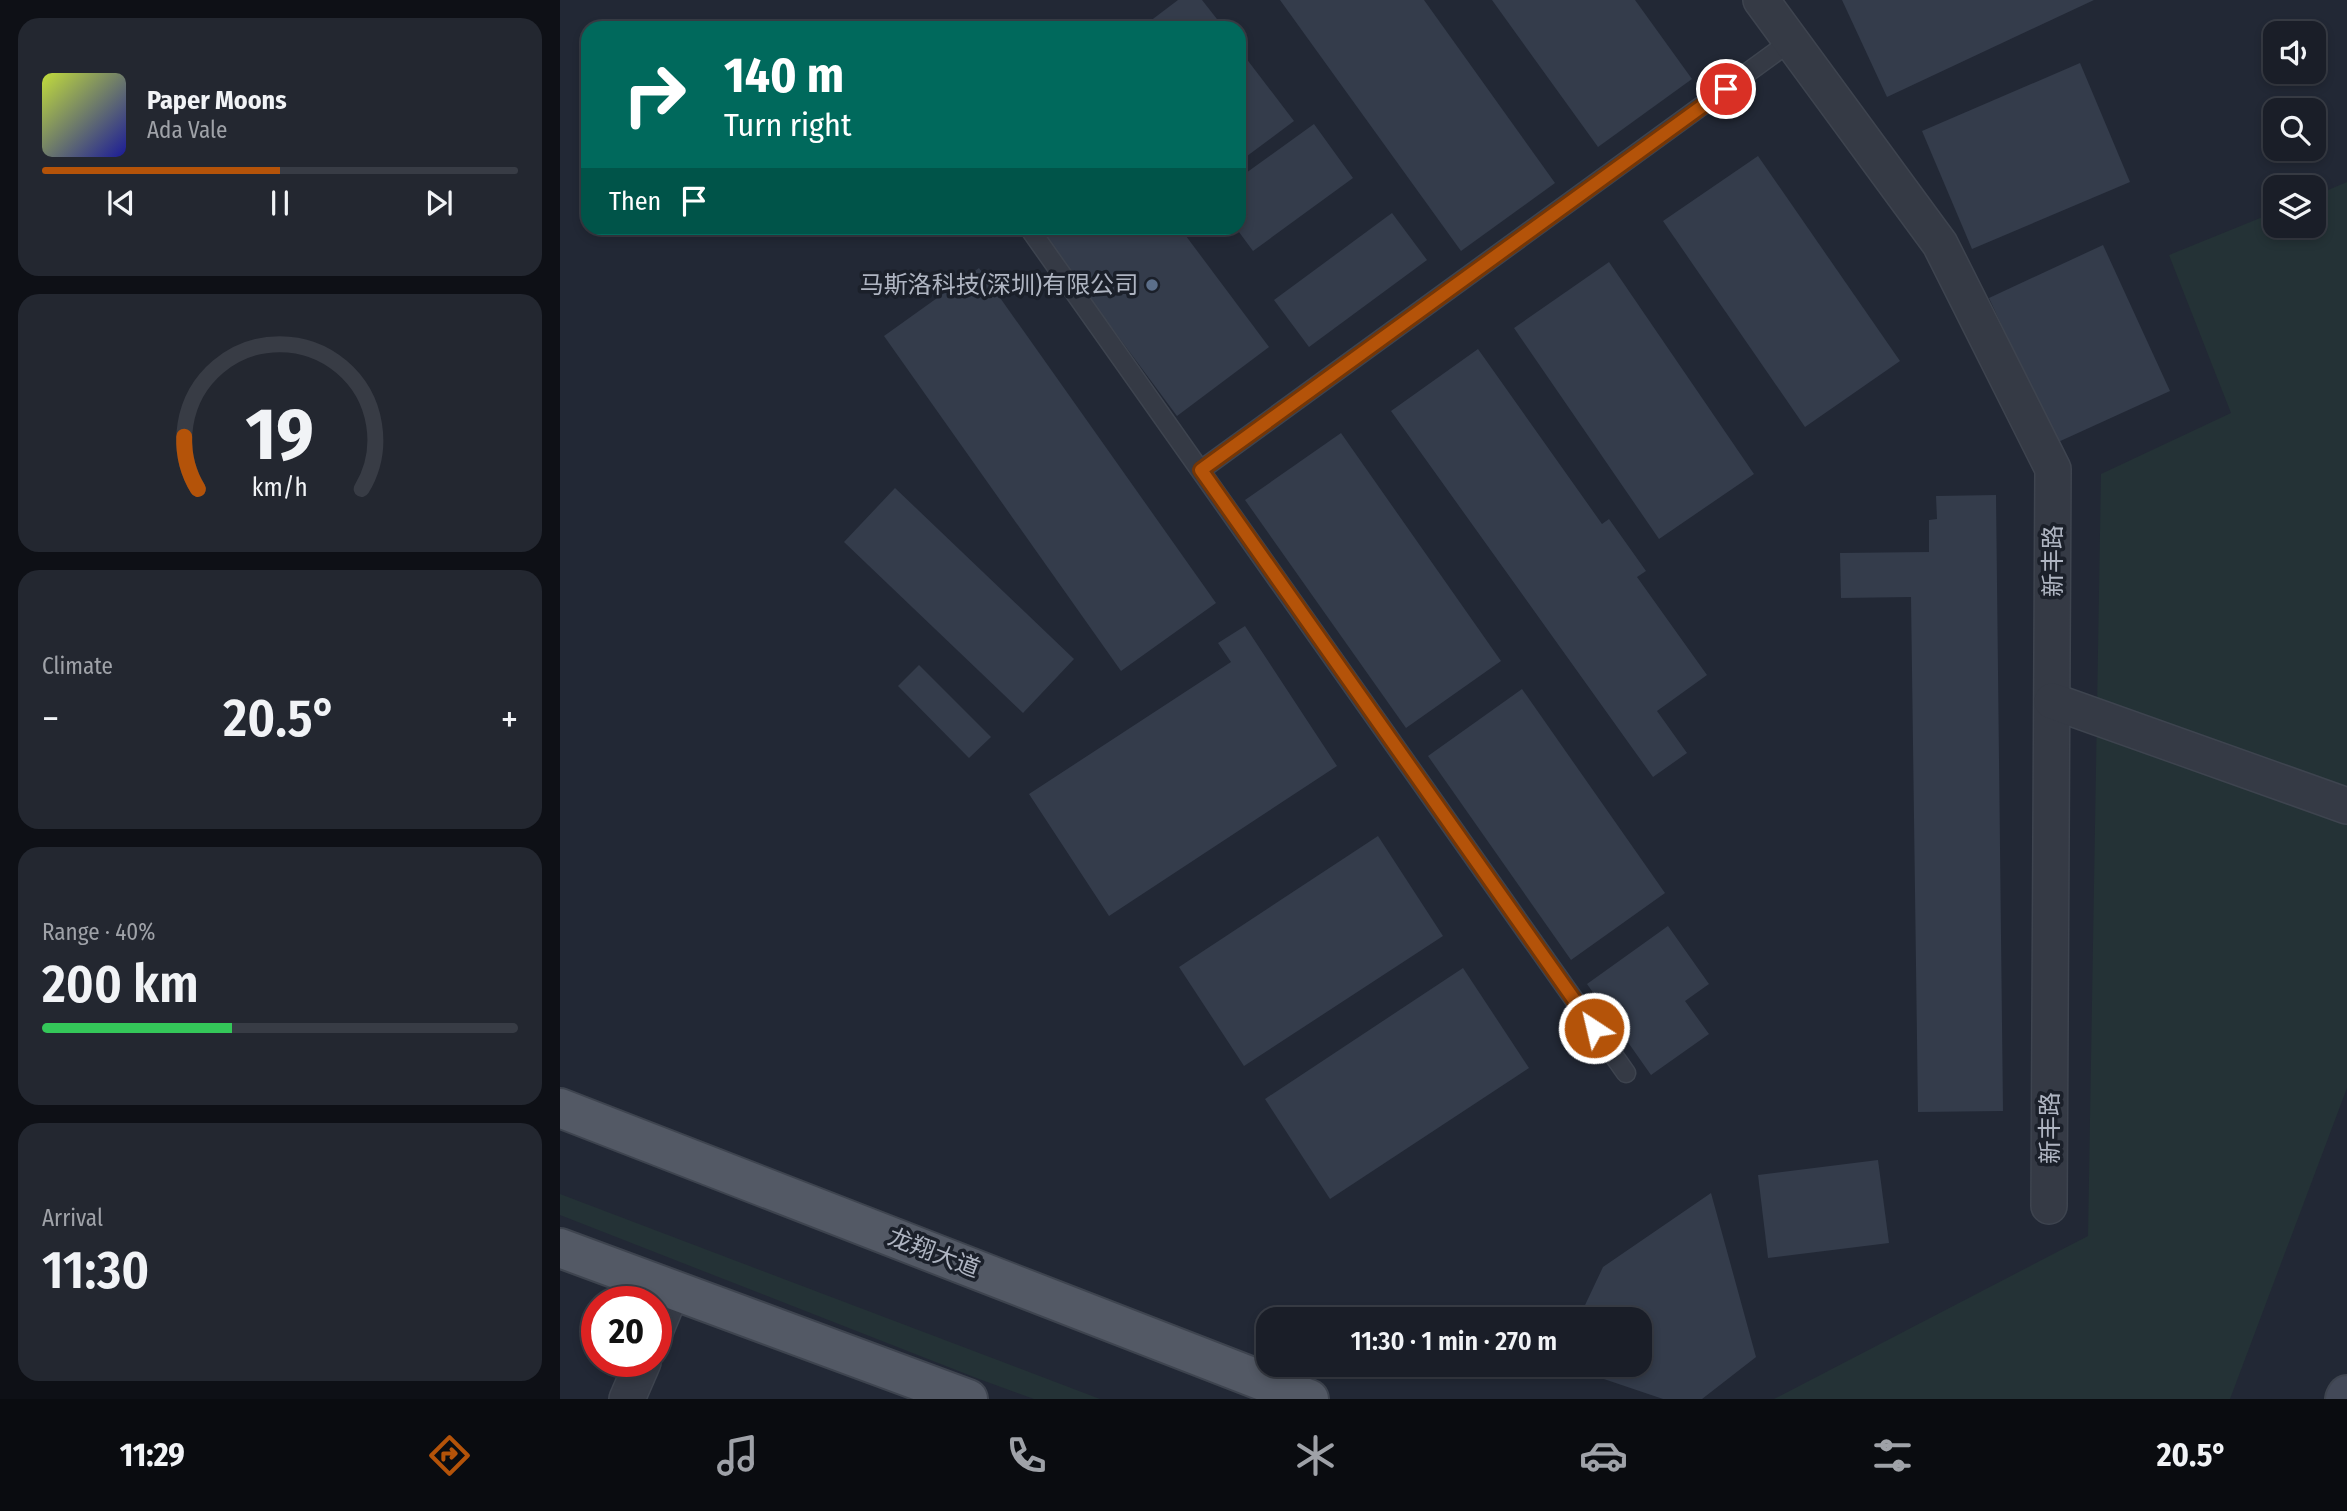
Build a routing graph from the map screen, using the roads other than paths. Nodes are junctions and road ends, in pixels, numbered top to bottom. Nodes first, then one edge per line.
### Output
1 (1762, 0) edge
2 (1791, 41) junction
3 (1035, 235) edge
4 (1201, 470) junction
5 (2052, 701) junction
6 (2347, 806) edge
7 (1626, 1073) dead end
8 (560, 1108) edge
9 (2049, 1206) dead end
10 (560, 1248) edge
11 (661, 1286) edge
12 (672, 1290) edge
13 (637, 1377) edge
14 (627, 1399) edge
15 (968, 1399) edge
16 (1309, 1399) edge

1 - 2 street, 新丰路
2 - 4 lane
2 - 5 street, 新丰路
3 - 4 lane
4 - 7 lane
5 - 6 street
5 - 9 street, 新丰路
8 - 16 main road, 龙翔大道
10 - 11 main road
12 - 15 main road
13 - 14 street

